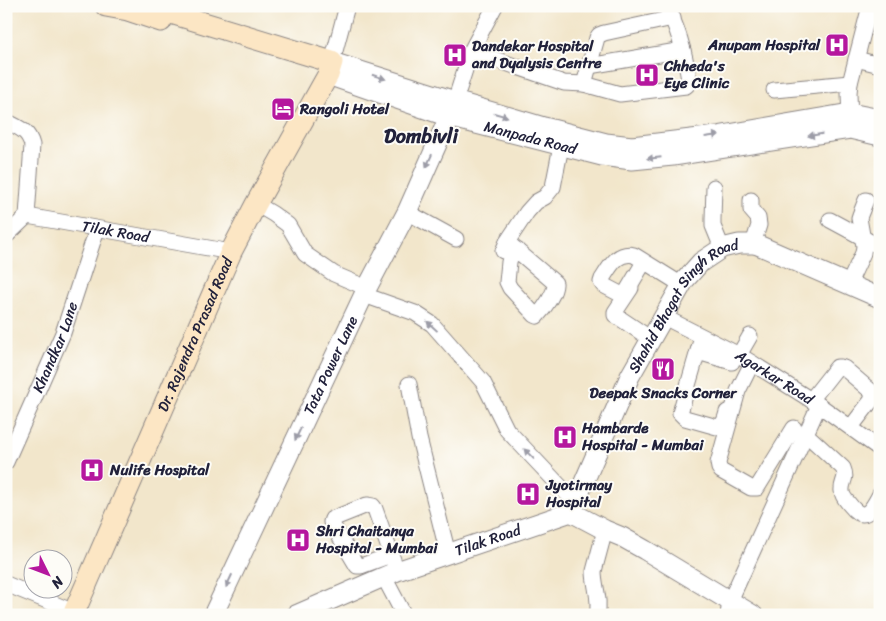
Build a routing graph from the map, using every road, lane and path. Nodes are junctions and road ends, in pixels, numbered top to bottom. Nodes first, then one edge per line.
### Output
1 (106, 6) edge
2 (148, 6) edge
3 (347, 6) edge
4 (495, 6) edge
5 (870, 6) edge
6 (880, 9) edge
7 (669, 12) edge
8 (683, 50) junction
9 (472, 51) junction
10 (856, 59) junction
11 (880, 65) edge
12 (589, 66) junction
13 (330, 68) junction
14 (850, 83) junction
15 (584, 84) junction
16 (774, 90) dead end
17 (452, 109) junction
18 (880, 119) edge
19 (6, 121) edge
20 (850, 121) junction
21 (880, 136) edge
22 (563, 139) junction
23 (714, 187) dead end
24 (751, 200) dead end
25 (866, 200) dead end
26 (256, 204) junction
27 (407, 212) junction
28 (27, 216) junction
29 (830, 220) dead end
30 (97, 229) junction
31 (6, 236) edge
32 (456, 238) dead end
33 (862, 238) junction
34 (511, 243) junction
35 (753, 244) junction
36 (722, 248) junction
37 (880, 248) edge
38 (231, 252) junction
39 (644, 262) dead end
40 (849, 283) junction
41 (681, 286) junction
42 (505, 288) dead end
43 (366, 291) junction
44 (569, 291) dead end
45 (880, 298) edge
46 (664, 317) junction
47 (750, 336) dead end
48 (702, 337) junction
49 (651, 339) junction
50 (698, 352) junction
51 (742, 360) junction
52 (409, 384) dead end
53 (815, 402) junction
54 (851, 428) junction
55 (800, 431) junction
56 (10, 445) edge
57 (784, 445) junction
58 (880, 449) edge
59 (797, 454) junction
60 (6, 462) edge
61 (880, 494) edge
62 (573, 507) junction
63 (318, 520) dead end
64 (605, 530) junction
65 (342, 547) junction
66 (448, 554) junction
67 (391, 567) junction
68 (6, 584) edge
69 (363, 585) junction
70 (729, 608) edge
71 (73, 614) edge
72 (212, 615) edge
73 (296, 615) edge
74 (404, 615) edge
75 (597, 615) edge
76 (753, 615) edge

1 - 13 main road, Manpada Road
2 - 13 main road, Manpada Road
3 - 13 street
4 - 9 street, Tata Power Lane
5 - 6 street
5 - 10 street
7 - 8 street
7 - 12 street
8 - 12 street
8 - 15 street
9 - 15 street
9 - 17 street, Tata Power Lane
10 - 11 street
10 - 14 street
12 - 15 street
13 - 17 street, Manpada Road
13 - 26 main road, Dr. Rajendra Prasad Road
14 - 16 street
14 - 20 street
17 - 22 street, Manpada Road
17 -> 27 street, Tata Power Lane
18 - 20 street, Manpada Road
19 - 28 street
20 - 21 street, Manpada Road
20 - 22 street, Manpada Road
22 - 34 street
23 - 36 street
24 - 35 street
25 - 33 street
26 - 38 main road, Dr. Rajendra Prasad Road
26 - 43 street
27 - 32 street
27 - 43 street, Tata Power Lane
28 - 30 street, Tilak Road
28 - 31 street
29 - 33 street
30 - 38 street, Tilak Road
30 - 56 street, Khandkar Lane
33 - 37 street
33 - 40 street
34 - 42 street
34 - 44 street
35 - 36 street, Shahid Bhagat Singh Road
35 - 40 street, Shahid Bhagat Singh Road
36 - 41 street, Shahid Bhagat Singh Road
38 - 71 main road, Dr. Rajendra Prasad Road
39 - 41 street
40 - 45 street, Shahid Bhagat Singh Road
41 - 46 street, Shahid Bhagat Singh Road
41 - 49 street
62 -> 43 street
43 -> 72 street, Tata Power Lane
46 - 48 street, Agarkar Road
46 - 49 street, Shahid Bhagat Singh Road
47 - 51 street
48 - 50 street
48 - 51 street, Agarkar Road
49 - 62 street, Shahid Bhagat Singh Road
50 - 51 street
50 - 51 street
51 - 53 street, Agarkar Road
51 - 57 street
52 - 66 street
53 - 54 street, Agarkar Road
53 - 54 street
53 - 55 street
54 - 58 street, Agarkar Road
55 - 57 street
55 - 59 street
55 - 61 street
56 - 60 street, Khandkar Lane
57 - 59 street
59 - 70 street
62 - 64 street
62 - 66 street, Tilak Road
63 - 65 street
64 - 70 street
64 - 75 street
65 - 67 street
65 - 67 street
65 - 69 street
66 - 67 street, Tilak Road
67 - 69 street, Tilak Road
67 - 74 street
68 - 71 street
69 - 73 street, Tilak Road
70 - 76 street

